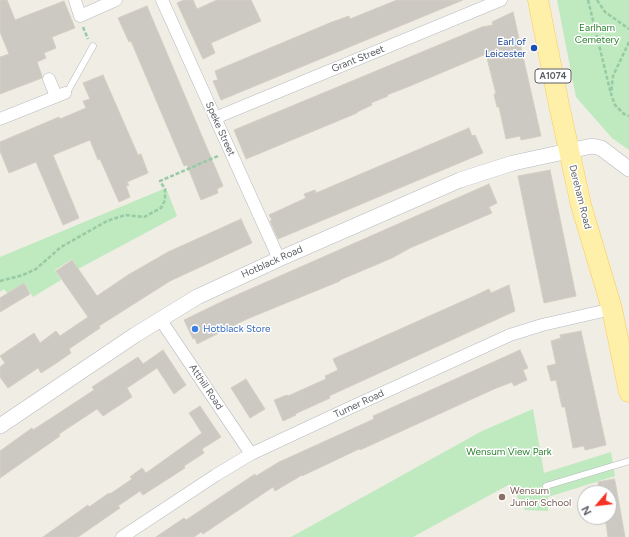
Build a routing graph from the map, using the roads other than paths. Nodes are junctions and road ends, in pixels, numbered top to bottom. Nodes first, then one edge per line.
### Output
1 (75, 0) edge
2 (116, 0) edge
3 (162, 0) edge
4 (501, 0) edge
5 (538, 0) edge
6 (92, 46) dead end
7 (49, 79) dead end
8 (61, 95) junction
9 (215, 118) junction
10 (0, 119) edge
11 (569, 152) junction
12 (629, 169) edge
13 (278, 259) junction
14 (612, 309) junction
15 (160, 319) junction
16 (625, 351) edge
17 (629, 392) edge
18 (0, 426) edge
19 (251, 454) junction
20 (629, 461) edge
21 (546, 486) dead end
22 (126, 536) edge

1 - 2 street
3 - 9 street, Speke Street
4 - 9 street, Grant Street
5 - 11 main road, Dereham Road / A1074
6 - 8 lane
7 - 8 street
8 - 10 street
9 - 13 street, Speke Street
11 - 12 street, Hotblack Road
11 - 13 street, Hotblack Road
11 - 14 main road, Dereham Road / A1074
13 - 15 street, Hotblack Road
14 - 16 main road, Dereham Road / A1074
14 - 19 street, Turner Road
15 - 18 street, Hotblack Road
15 - 19 street, Atthill Road
16 - 17 main road, Dereham Road / A1074
19 - 22 street, Turner Road
20 - 21 lane

